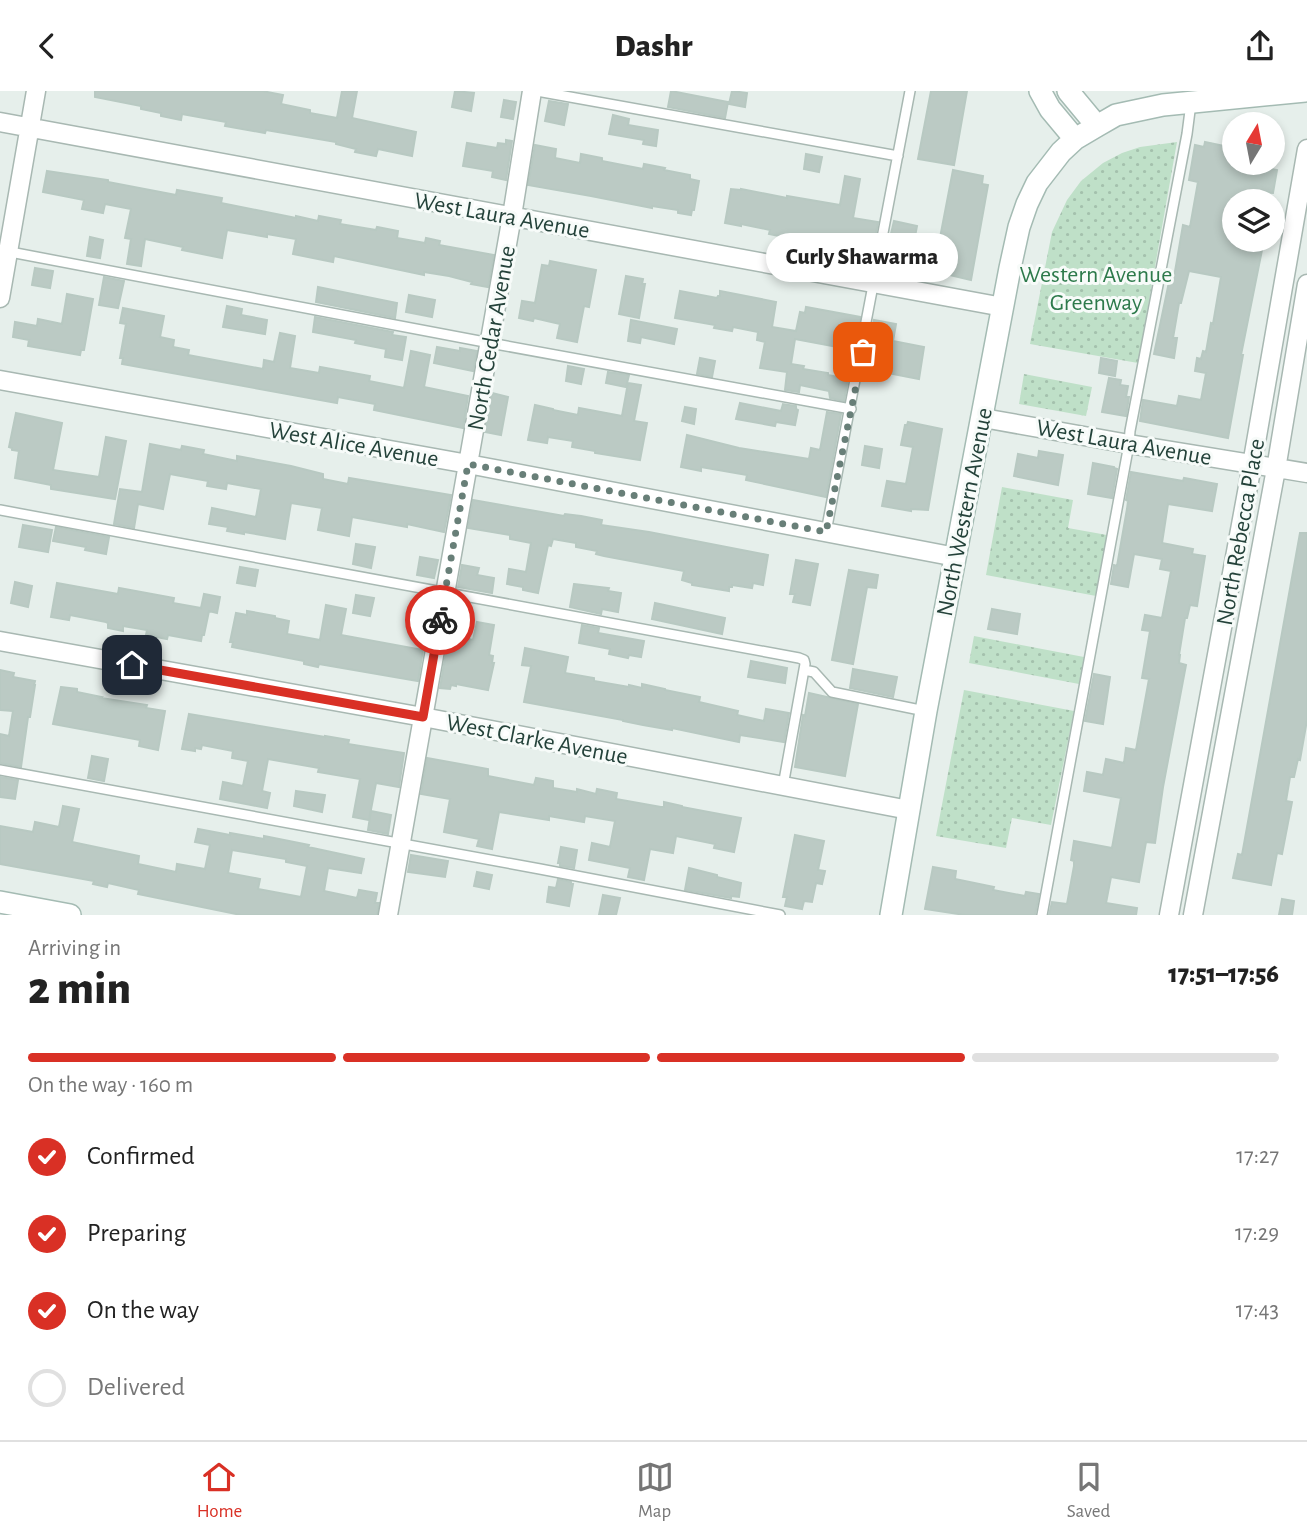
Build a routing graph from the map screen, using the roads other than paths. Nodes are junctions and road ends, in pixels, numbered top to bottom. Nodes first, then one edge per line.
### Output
1 (36, 91) edge
2 (532, 91) edge
3 (537, 91) edge
4 (910, 91) edge
5 (1040, 91) edge
6 (1068, 91) edge
7 (1305, 91) edge
8 (1218, 95) edge
9 (1194, 98) edge
10 (0, 122) edge
11 (29, 127) junction
12 (1086, 133) junction
13 (1307, 149) edge
14 (898, 156) junction
15 (512, 216) junction
16 (4, 250) edge
17 (874, 283) junction
18 (1307, 284) edge
19 (0, 298) edge
20 (1003, 307) junction
21 (490, 343) junction
22 (0, 380) edge
23 (851, 409) junction
24 (982, 418) junction
25 (1129, 444) junction
26 (468, 464) junction
27 (1252, 464) junction
28 (1276, 469) junction
29 (1307, 473) edge
30 (0, 510) edge
31 (826, 532) junction
32 (956, 557) junction
33 (445, 592) junction
34 (0, 641) edge
35 (804, 670) junction
36 (926, 711) junction
37 (423, 717) junction
38 (0, 770) edge
39 (783, 786) junction
40 (909, 810) junction
41 (400, 843) junction
42 (0, 902) edge
43 (753, 913) edge
44 (70, 915) edge
45 (388, 915) edge
46 (780, 915) edge
47 (891, 915) edge
48 (1042, 915) edge
49 (1169, 915) edge
50 (1192, 915) edge

1 - 11 street
2 - 15 street, North Cedar Avenue
3 - 14 lane
4 - 14 lane
5 - 12 main road
6 - 12 main road
7 - 8 main road
8 - 9 main road
9 - 12 main road
9 - 25 lane
10 - 11 street, West Laura Avenue
11 - 15 street, West Laura Avenue
11 - 16 street
12 - 20 main road, North Western Avenue
13 - 27 street, North Rebecca Place
14 - 17 lane
15 - 17 street, West Laura Avenue
15 - 21 street, North Cedar Avenue
16 - 19 street
16 - 21 lane
17 - 20 street, West Laura Avenue
17 - 23 lane
18 - 28 street, North Rebecca Place
20 - 24 main road, North Western Avenue
21 - 23 lane
21 - 26 street, North Cedar Avenue
22 - 26 street, West Alice Avenue
23 - 31 lane
24 - 25 street, West Laura Avenue
24 - 32 main road, North Western Avenue
25 - 27 street, West Laura Avenue
25 - 48 lane
26 - 31 street, West Alice Avenue
26 - 33 street, North Cedar Avenue
27 - 28 street, West Laura Avenue
27 - 49 street, North Rebecca Place
28 - 29 street, West Laura Avenue
28 - 50 street, North Rebecca Place
30 - 33 lane
31 - 32 street, West Alice Avenue
32 - 36 main road, North Western Avenue
33 - 35 lane
33 - 37 street, North Cedar Avenue
34 - 37 street, West Clarke Avenue
35 - 36 lane
35 - 39 lane
36 - 40 main road, North Western Avenue
37 - 39 street, West Clarke Avenue
37 - 41 street, North Cedar Avenue
38 - 41 lane
39 - 40 street, West Clarke Avenue
40 - 47 main road, North Western Avenue
41 - 43 lane
41 - 45 street, North Cedar Avenue
42 - 44 main road
43 - 46 lane

